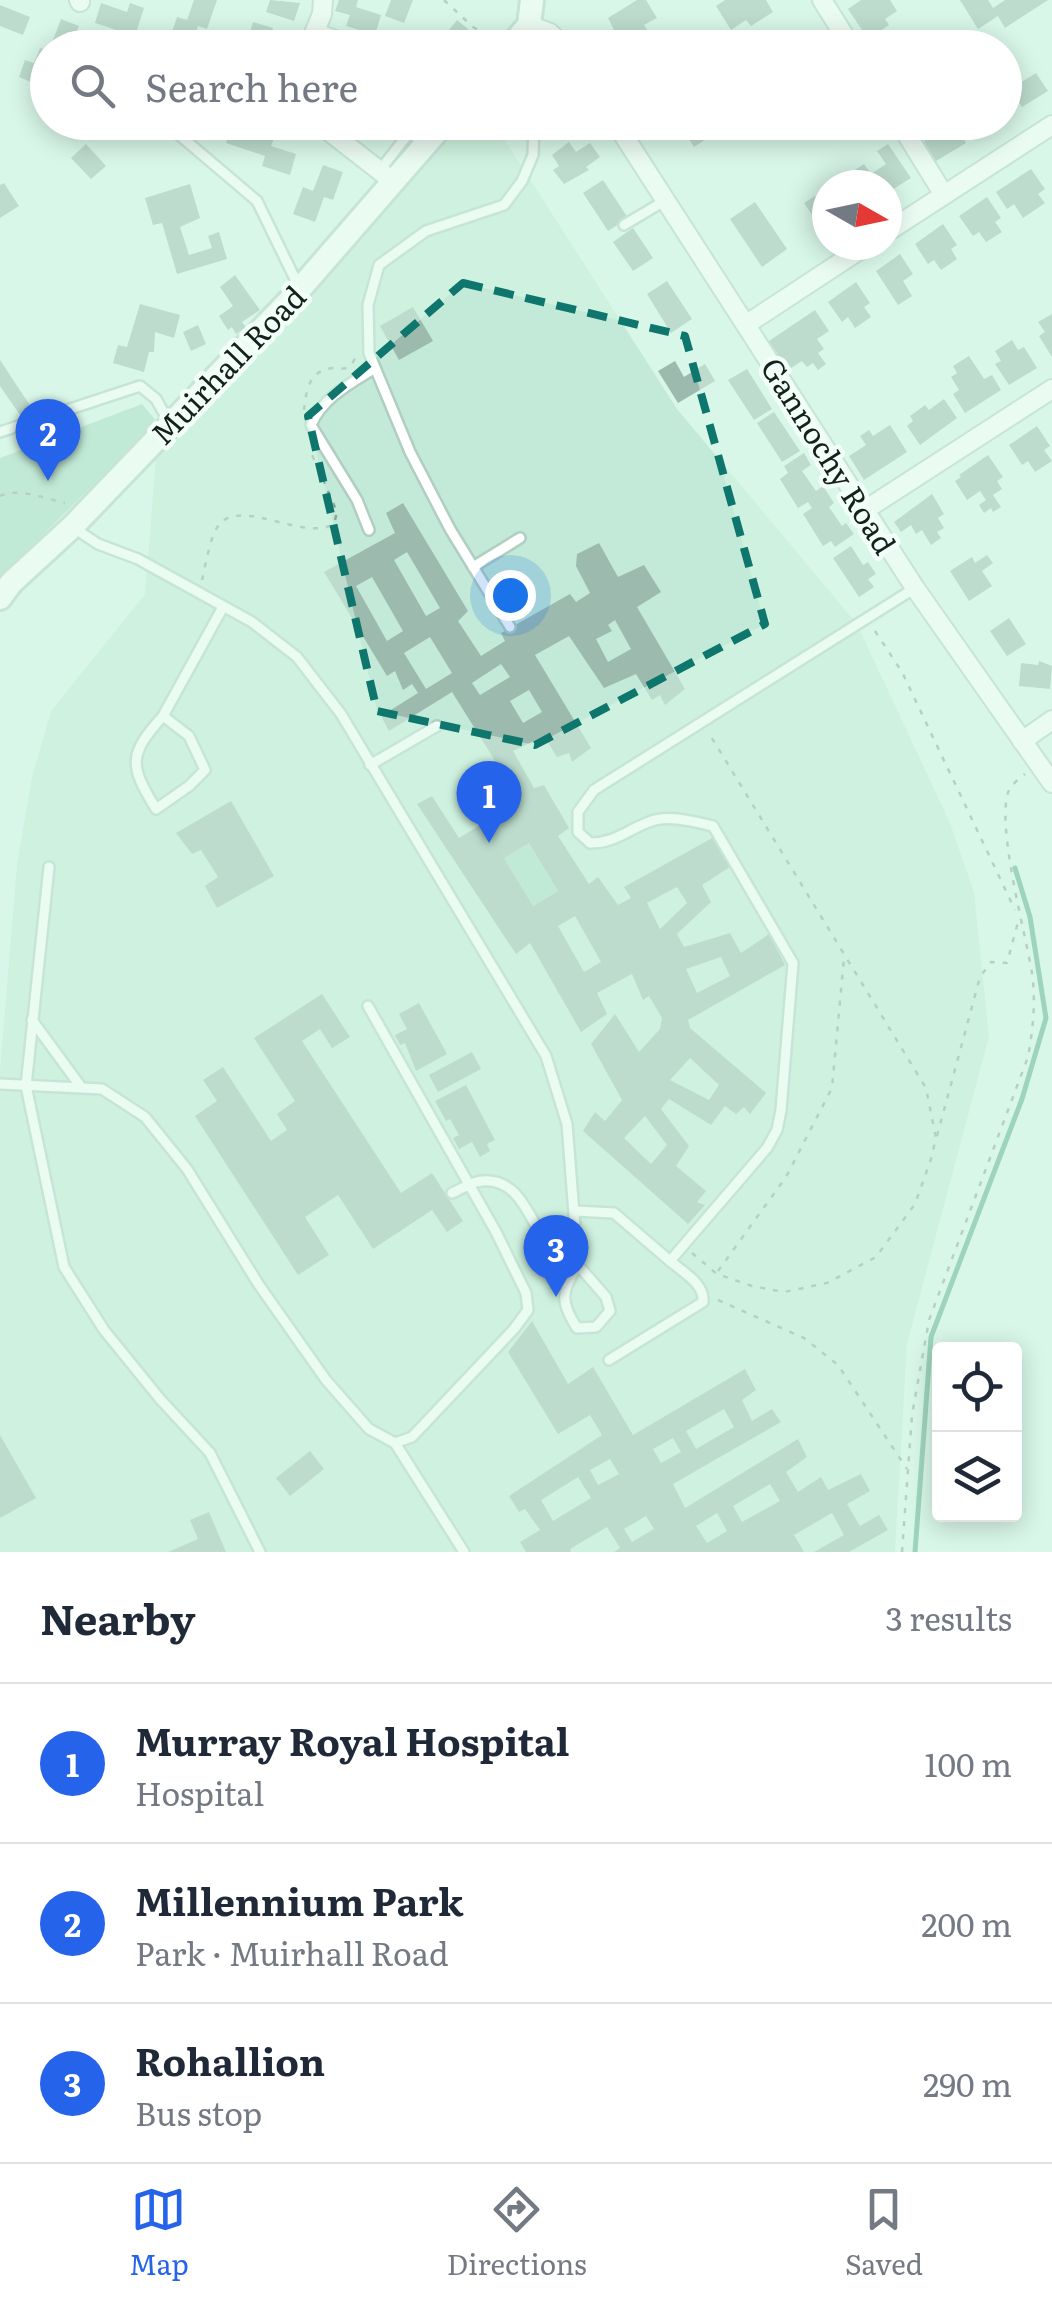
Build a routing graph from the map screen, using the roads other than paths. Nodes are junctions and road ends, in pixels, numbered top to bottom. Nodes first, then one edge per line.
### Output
1 (323, 0) edge
2 (532, 0) edge
3 (822, 0) edge
4 (315, 30) edge
5 (531, 30) edge
6 (841, 30) edge
7 (1052, 124) edge
8 (185, 140) edge
9 (340, 140) edge
10 (430, 140) edge
11 (533, 140) edge
12 (626, 140) edge
13 (910, 140) edge
14 (387, 176) junction
15 (944, 194) junction
16 (666, 200) junction
17 (902, 222) edge
18 (624, 225) dead end
19 (844, 260) edge
20 (300, 288) junction
21 (747, 324) junction
22 (375, 368) junction
23 (1052, 389) edge
24 (170, 424) junction
25 (0, 432) edge
26 (866, 510) junction
27 (79, 519) junction
28 (369, 530) dead end
29 (520, 538) dead end
30 (473, 566) junction
31 (915, 588) junction
32 (0, 598) edge
33 (223, 608) junction
34 (510, 626) dead end
35 (163, 716) junction
36 (1052, 720) edge
37 (437, 726) dead end
38 (1022, 741) junction
39 (370, 765) junction
40 (1052, 783) edge
41 (49, 866) dead end
42 (368, 1006) dead end
43 (32, 1020) junction
44 (0, 1084) edge
45 (26, 1086) junction
46 (81, 1087) junction
47 (471, 1185) junction
48 (452, 1193) dead end
49 (575, 1211) junction
50 (670, 1261) junction
51 (578, 1266) junction
52 (610, 1360) dead end
53 (395, 1443) junction
54 (260, 1552) edge
55 (464, 1552) edge

1 - 4 street
2 - 5 street
3 - 6 street
7 - 15 street
8 - 20 lane
9 - 14 street
10 - 14 street, Muirhall Road
11 - 22 lane
12 - 16 street, Gannochy Road
13 - 15 street
14 - 20 street, Muirhall Road
15 - 17 street
16 - 18 lane
16 - 21 street, Gannochy Road
19 - 21 street
20 - 24 street, Muirhall Road
21 - 26 street, Gannochy Road
22 - 28 lane
22 - 30 lane
23 - 26 street
24 - 25 lane
24 - 27 street, Muirhall Road
26 - 31 street, Gannochy Road
27 - 32 street, Muirhall Road
27 - 33 lane
29 - 30 lane
30 - 34 lane
31 - 38 street, Gannochy Road
31 - 50 lane
33 - 35 lane
33 - 39 lane
35 - 35 lane
36 - 38 street
37 - 39 lane
38 - 40 street, Gannochy Road
39 - 49 lane
41 - 43 lane
42 - 47 lane
43 - 45 lane
43 - 46 lane
44 - 45 lane
45 - 46 lane
45 - 54 lane
46 - 53 lane
47 - 48 lane
47 - 51 lane
47 - 53 lane
49 - 50 lane
49 - 51 lane
50 - 52 lane
51 - 51 lane
53 - 55 lane

